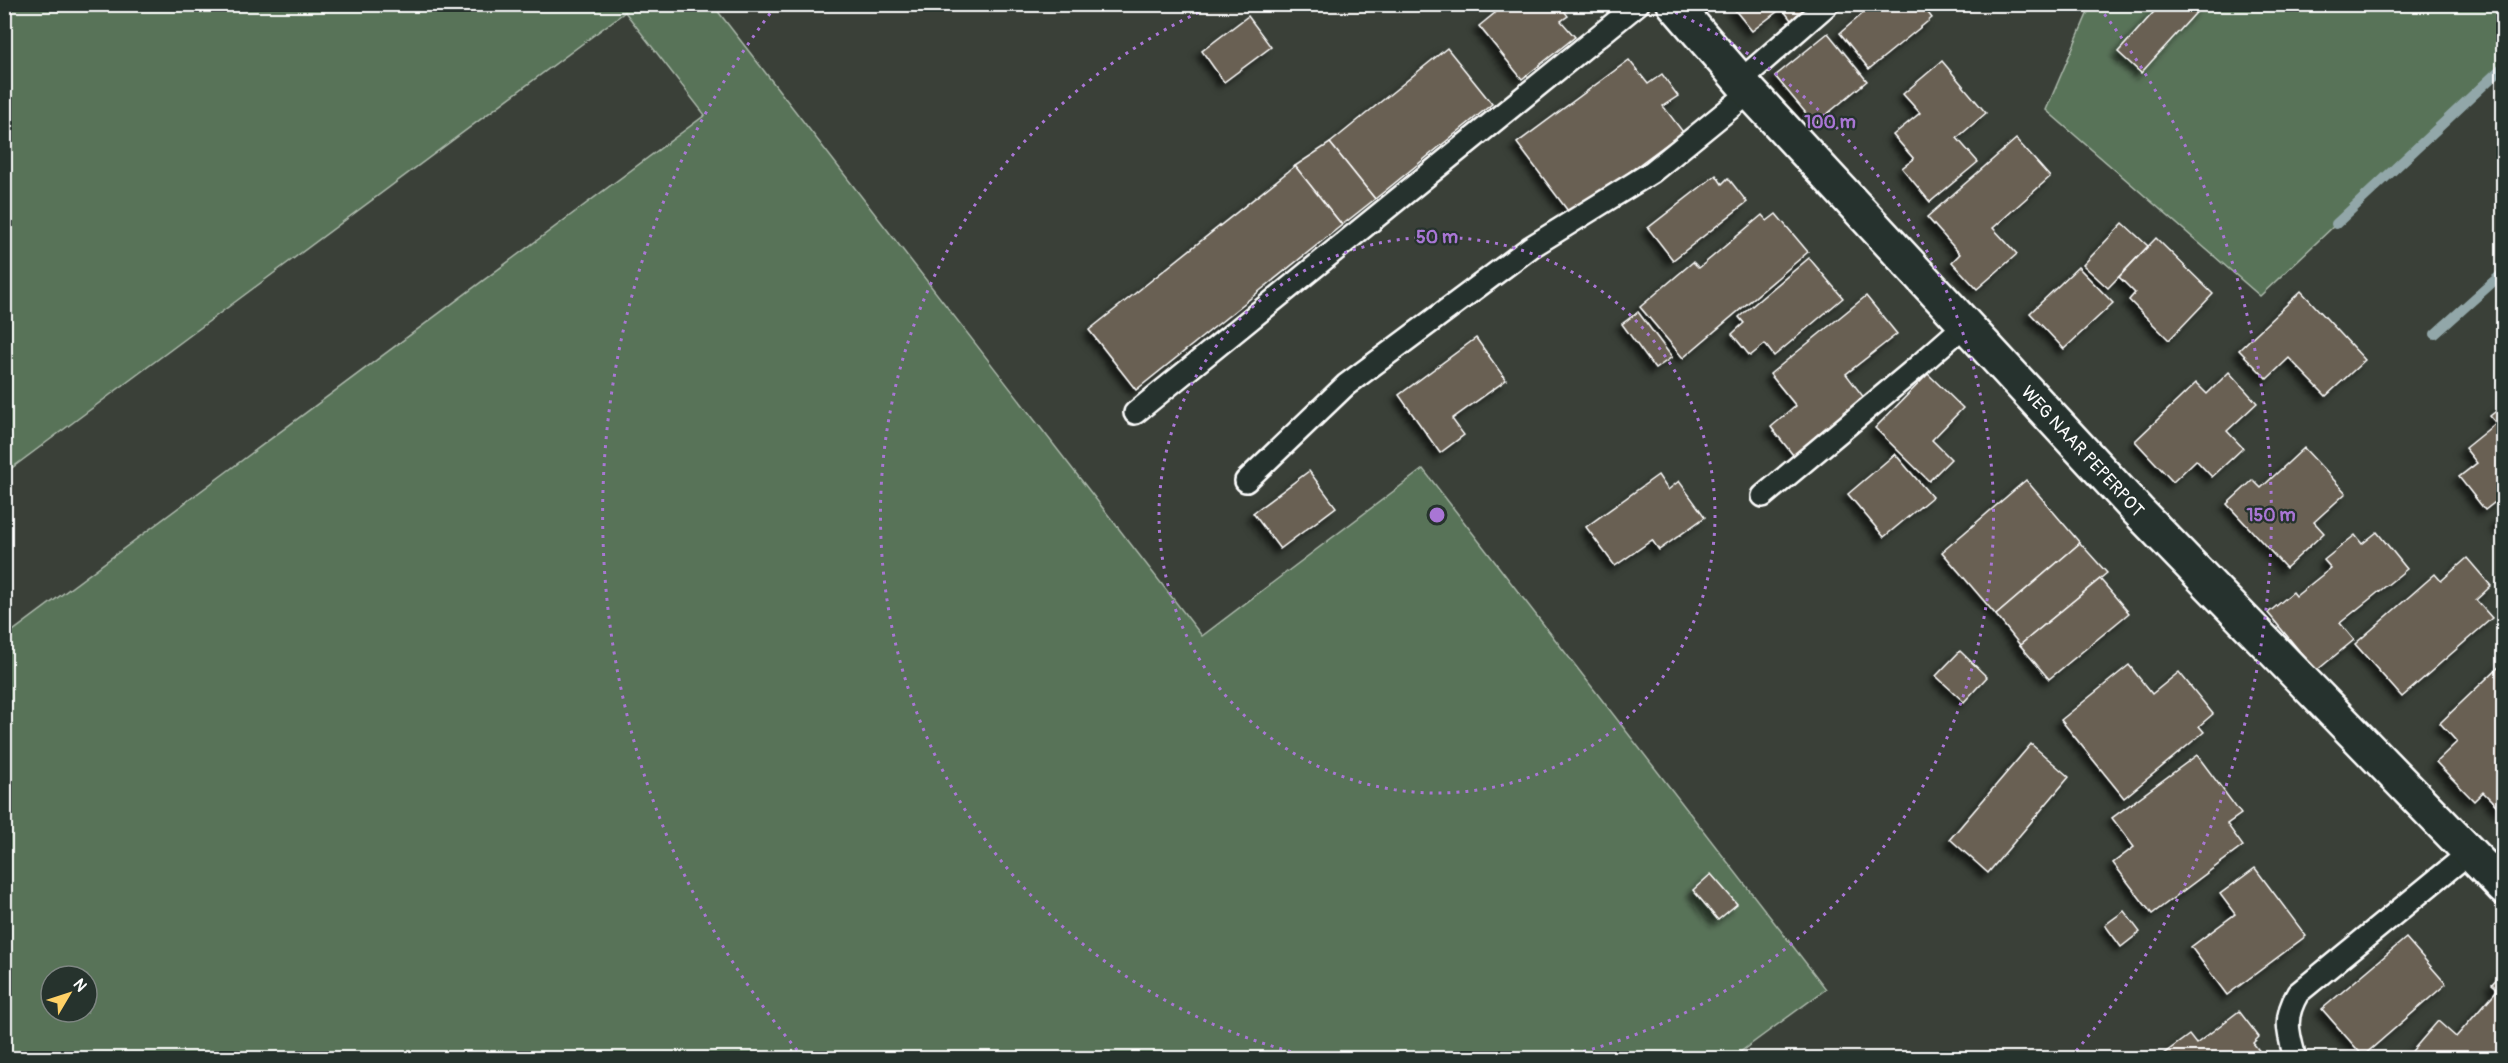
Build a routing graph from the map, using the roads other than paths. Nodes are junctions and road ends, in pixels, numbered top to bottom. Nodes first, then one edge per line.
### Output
1 (1638, 4) edge
2 (1674, 4) edge
3 (1828, 4) edge
4 (1745, 86) junction
5 (1965, 324) junction
6 (1135, 413) dead end
7 (1246, 481) dead end
8 (1762, 496) dead end
9 (2469, 853) junction
10 (2504, 888) edge
11 (2295, 1059) edge

1 - 6 lane
2 - 4 street, WEG NAAR PEPERPOT
3 - 4 lane
4 - 5 street, WEG NAAR PEPERPOT
4 - 7 lane
5 - 8 lane
5 - 9 street, WEG NAAR PEPERPOT
9 - 10 street, WEG NAAR PEPERPOT
9 - 11 lane

